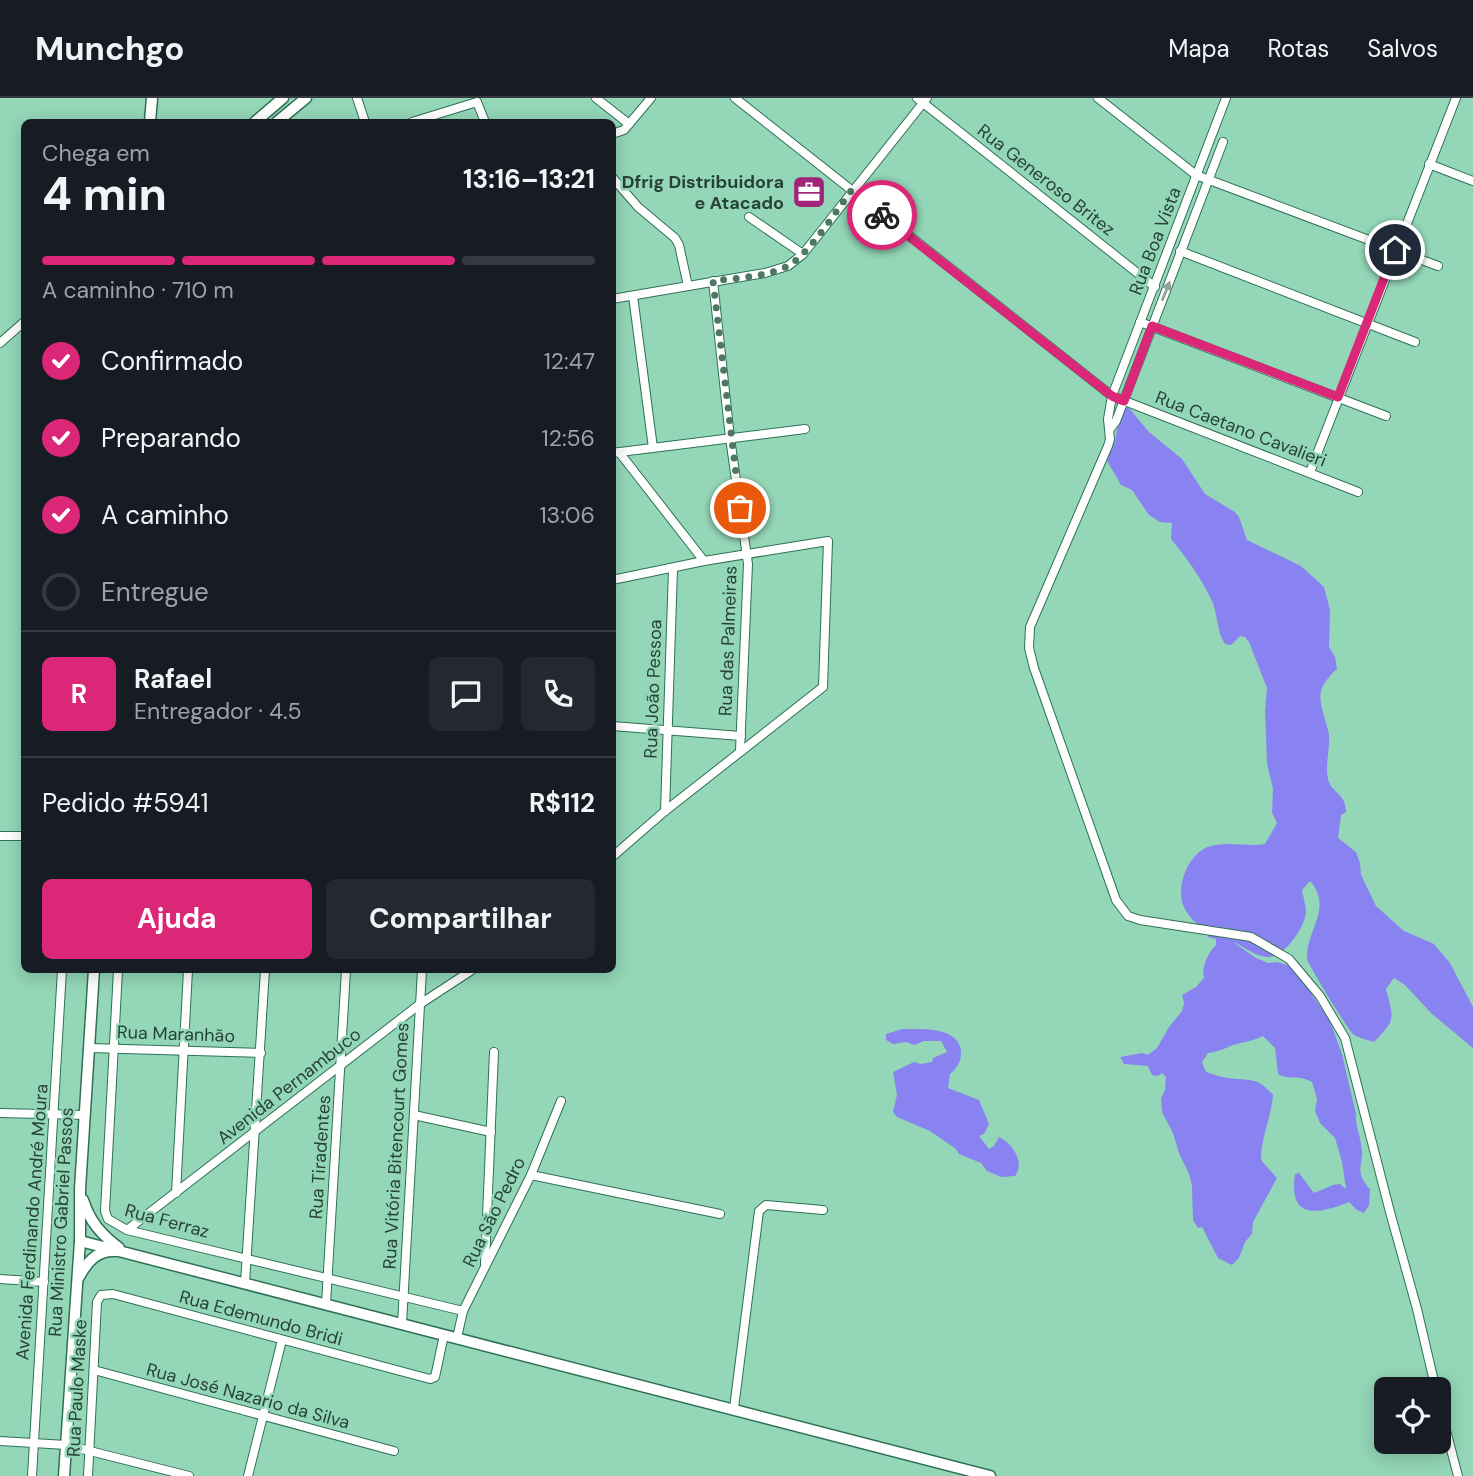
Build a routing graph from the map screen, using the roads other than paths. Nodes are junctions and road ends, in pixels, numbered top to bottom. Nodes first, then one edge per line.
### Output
1 (152, 98) edge
2 (284, 98) edge
3 (306, 98) edge
4 (357, 98) edge
5 (596, 98) edge
6 (651, 98) edge
7 (735, 98) edge
8 (1098, 98) edge
9 (1226, 98) edge
10 (1455, 98) edge
11 (922, 100) edge
12 (150, 119) edge
13 (259, 119) edge
14 (282, 119) edge
15 (364, 119) edge
16 (422, 119) edge
17 (484, 119) edge
18 (629, 124) junction
19 (616, 133) edge
20 (1223, 142) dead end
21 (1429, 164) junction
22 (1196, 175) junction
23 (1209, 179) junction
24 (1473, 181) edge
25 (616, 182) edge
26 (851, 191) junction
27 (749, 216) dead end
28 (1171, 247) junction
29 (1395, 250) junction
30 (1182, 252) junction
31 (803, 254) junction
32 (1438, 265) dead end
33 (713, 281) junction
34 (688, 286) junction
35 (1155, 287) junction
36 (633, 296) junction
37 (616, 298) edge
38 (1140, 322) junction
39 (21, 325) edge
40 (1368, 325) junction
41 (1152, 326) junction
42 (1415, 342) dead end
43 (0, 343) edge
44 (1112, 396) junction
45 (1338, 397) junction
46 (1124, 401) junction
47 (1386, 416) dead end
48 (805, 429) dead end
49 (1110, 429) junction
50 (730, 438) junction
51 (653, 448) junction
52 (616, 453) edge
53 (1310, 472) junction
54 (1358, 492) dead end
55 (746, 554) junction
56 (704, 561) junction
57 (673, 569) junction
58 (616, 579) edge
59 (616, 726) edge
60 (668, 730) junction
61 (741, 736) junction
62 (740, 751) junction
63 (664, 811) junction
64 (0, 836) edge
65 (21, 836) edge
66 (616, 853) edge
67 (62, 973) edge
68 (94, 973) edge
69 (118, 973) edge
70 (188, 973) edge
71 (265, 973) edge
72 (346, 973) edge
73 (422, 973) edge
74 (467, 973) edge
75 (420, 1004) junction
76 (89, 1048) junction
77 (112, 1048) junction
78 (184, 1051) junction
79 (494, 1052) dead end
80 (261, 1053) junction
81 (341, 1065) junction
82 (561, 1101) dead end
83 (0, 1114) edge
84 (54, 1115) junction
85 (85, 1115) junction
86 (414, 1115) junction
87 (256, 1129) junction
88 (491, 1132) junction
89 (531, 1175) junction
90 (80, 1189) junction
91 (176, 1194) junction
92 (823, 1210) dead end
93 (720, 1214) dead end
94 (127, 1230) junction
95 (80, 1241) junction
96 (124, 1252) junction
97 (248, 1258) junction
98 (485, 1266) junction
99 (328, 1278) junction
100 (0, 1279) edge
101 (44, 1282) junction
102 (76, 1282) junction
103 (245, 1283) junction
104 (402, 1296) junction
105 (97, 1302) joint
106 (326, 1304) junction
107 (463, 1311) junction
108 (402, 1324) junction
109 (444, 1335) junction
110 (457, 1338) junction
111 (282, 1340) junction
112 (94, 1370) junction
113 (1433, 1377) edge
114 (734, 1408) junction
115 (263, 1416) junction
116 (0, 1441) edge
117 (34, 1444) junction
118 (66, 1446) junction
119 (1451, 1449) edge
120 (89, 1451) junction
121 (394, 1451) dead end
122 (32, 1476) edge
123 (64, 1476) edge
124 (88, 1476) edge
125 (189, 1476) edge
126 (248, 1476) edge
127 (990, 1476) edge
128 (1458, 1476) edge

1 - 12 main road
2 - 13 main road
3 - 14 main road
4 - 15 street
5 - 18 street
6 - 18 street
7 - 26 street, Rua Caetano Cavalieri
8 - 22 street
9 - 22 street, Rua Boa Vista
10 - 21 street
11 - 26 street
11 - 35 street, Rua Generoso Britez
16 - 17 street
18 - 19 street
20 - 23 street, Rua Boa Vista
21 - 24 street
21 - 29 street
22 - 23 street
22 - 28 street, Rua Boa Vista
23 - 29 street
23 - 30 street, Rua Boa Vista
25 - 34 street
26 - 31 street
26 - 44 street, Rua Caetano Cavalieri
27 - 31 street
28 - 30 street
28 - 35 street, Rua Boa Vista
29 - 32 street
29 - 40 street
30 - 40 street
41 -> 30 street, Rua Boa Vista
31 - 33 street
33 - 34 street
33 - 50 street, Rua das Palmeiras
34 - 36 street
35 - 38 street, Rua Boa Vista
36 - 37 street
36 - 51 street
38 - 41 street
38 - 44 street, Rua Boa Vista
39 - 43 street
40 - 42 street
40 - 45 street
41 - 45 street
41 - 46 street, Rua Boa Vista
44 - 46 street, Rua Caetano Cavalieri
44 - 49 street, Rua Boa Vista
45 - 47 street
45 - 53 street
46 - 49 street, Rua Boa Vista
46 - 53 street, Rua Caetano Cavalieri
48 - 50 street
49 - 113 street
50 - 51 street
50 - 55 street, Rua das Palmeiras
51 - 52 street
52 - 56 street
53 - 54 street, Rua Caetano Cavalieri
55 - 56 street
55 - 61 street, Rua das Palmeiras
55 - 62 street
56 - 57 street
57 - 58 street
57 - 60 street, Rua João Pessoa
59 - 60 street
60 - 61 street
60 - 63 street, Rua João Pessoa
61 - 62 street, Rua das Palmeiras
62 - 63 street
63 - 66 street
64 - 65 street
67 - 84 street, Avenida Ferdinando André Moura
68 - 76 main road, Rua Ministro Gabriel Passos
69 - 77 street, Rua Ferraz
70 - 78 street
71 - 80 street
72 - 81 street, Rua Tiradentes
73 - 75 street, Rua Vitória Bitencourt Gomes
74 - 75 street, Avenida Pernambuco
75 - 81 street, Avenida Pernambuco
75 - 86 street, Rua Vitória Bitencourt Gomes
76 - 77 street, Rua Maranhão
76 - 85 main road, Rua Ministro Gabriel Passos
77 - 78 street, Rua Maranhão
77 - 94 street, Rua Ferraz
78 - 80 street, Rua Maranhão
78 - 91 street
79 - 88 street
80 - 87 street
81 - 87 street, Avenida Pernambuco
81 - 99 street, Rua Tiradentes
82 - 89 street, Rua São Pedro
83 - 84 street
84 - 85 street
84 - 101 street, Avenida Ferdinando André Moura
85 - 90 main road, Rua Ministro Gabriel Passos
86 - 88 street
86 - 104 street, Rua Vitória Bitencourt Gomes
87 - 91 street, Avenida Pernambuco
87 - 97 street
88 - 98 street
89 - 93 street
89 - 98 street, Rua São Pedro
90 - 95 main road, Rua Ministro Gabriel Passos
90 - 96 main road
91 - 94 street, Avenida Pernambuco
92 - 114 street
94 - 97 street, Rua Ferraz
95 - 96 main road
95 - 102 main road, Rua Ministro Gabriel Passos
96 - 102 main road
96 - 103 main road
97 - 99 street, Rua Ferraz
97 - 103 street
98 - 107 street, Rua São Pedro
99 - 104 street, Rua Ferraz
99 - 106 street, Rua Tiradentes
100 - 101 street
101 - 117 street, Avenida Ferdinando André Moura
102 - 118 main road, Rua Ministro Gabriel Passos
103 - 106 main road
104 - 107 street, Rua Ferraz
104 - 108 street, Rua Vitória Bitencourt Gomes
105 - 111 street, Rua Edemundo Bridi
105 - 112 street, Rua Paulo Maske
106 - 108 main road
107 - 110 street, Rua São Pedro
108 - 109 main road
109 - 110 main road
109 - 111 street, Rua Edemundo Bridi
110 - 114 main road
111 - 115 street
112 - 115 street, Rua José Nazario da Silva
112 - 120 street, Rua Paulo Maske
114 - 127 main road
115 - 121 street, Rua José Nazario da Silva
115 - 126 street
116 - 117 street
117 - 118 street
117 - 122 street, Avenida Ferdinando André Moura
118 - 120 street
118 - 123 main road, Rua Ministro Gabriel Passos
119 - 128 street
120 - 124 street, Rua Paulo Maske
120 - 125 street

